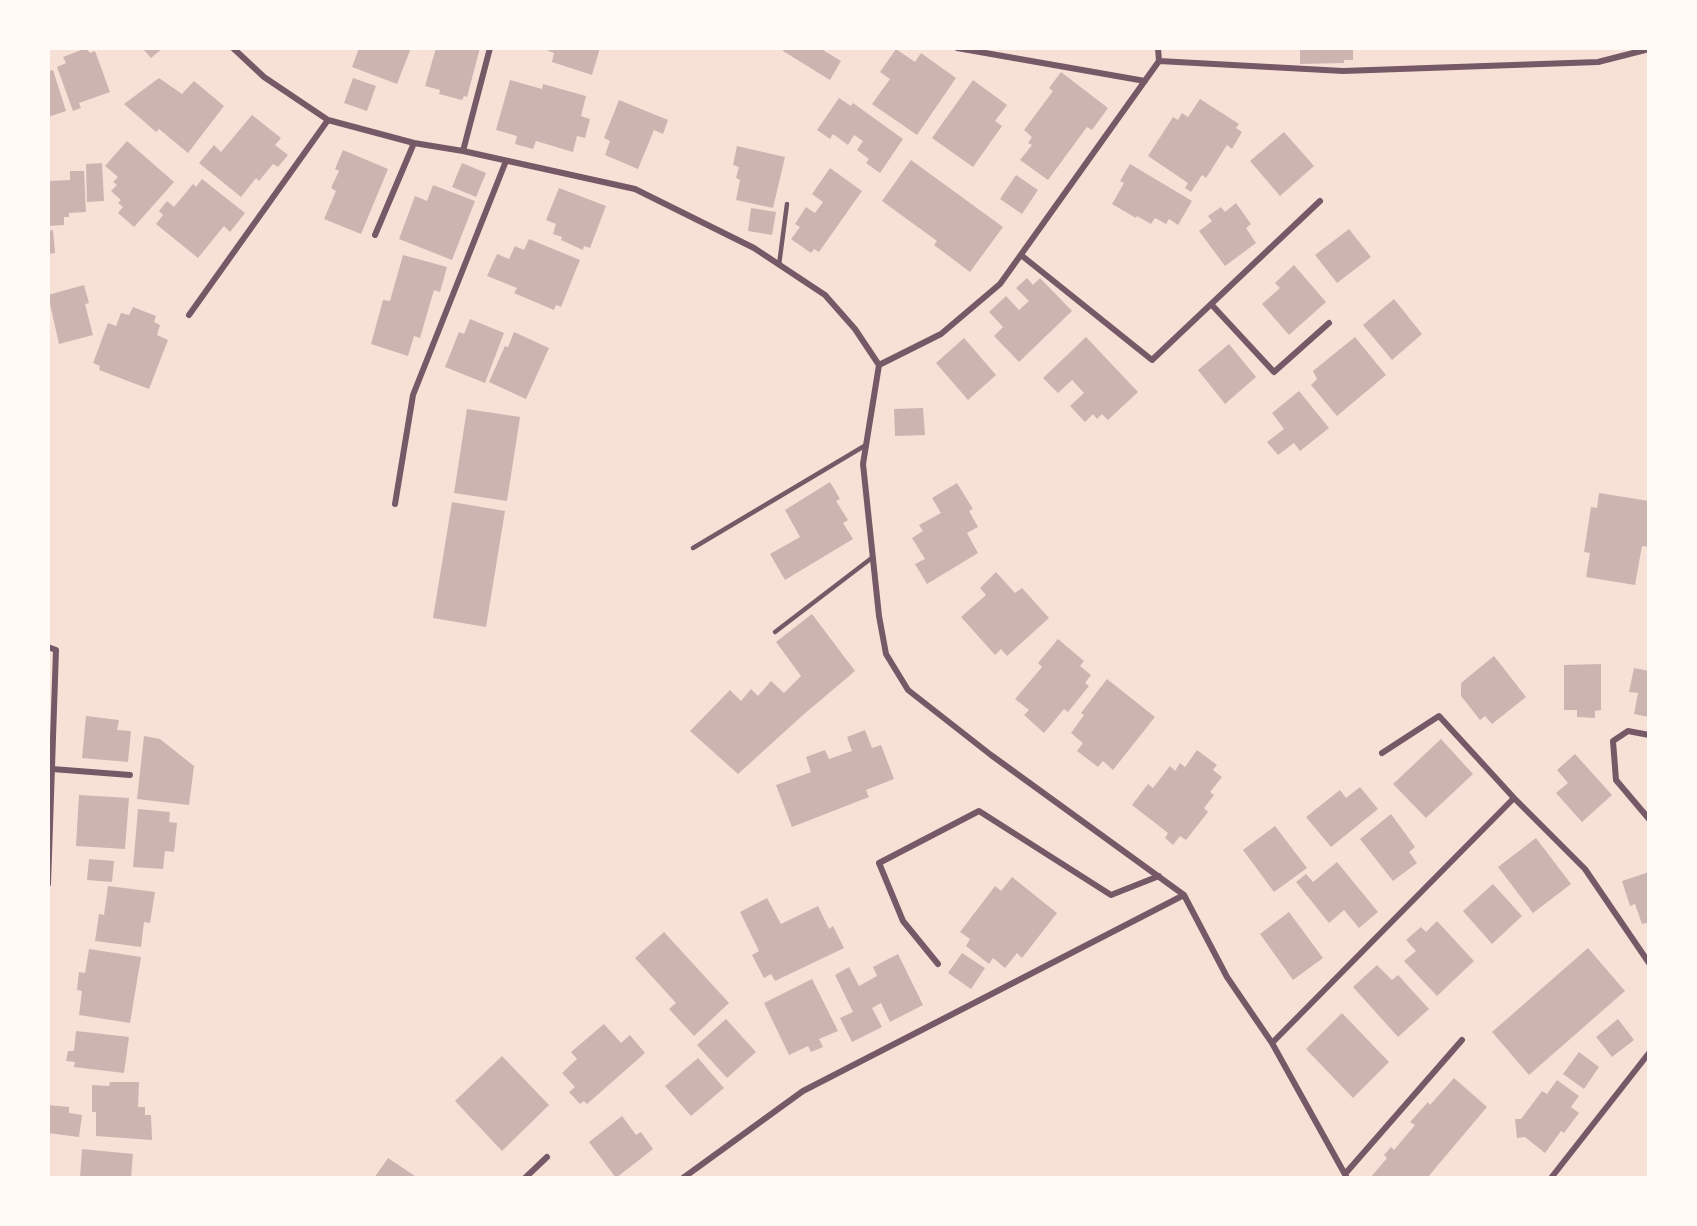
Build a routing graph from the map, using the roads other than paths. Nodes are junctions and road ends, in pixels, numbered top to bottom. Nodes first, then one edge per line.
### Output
1 (233, 48) edge
2 (490, 48) edge
3 (957, 48) edge
4 (1158, 48) edge
5 (1649, 49) edge
6 (1159, 61) junction
7 (1144, 81) junction
8 (328, 120) junction
9 (414, 143) junction
10 (463, 151) junction
11 (506, 161) junction
12 (1320, 201) dead end
13 (787, 204) dead end
14 (375, 235) dead end
15 (1021, 255) junction
16 (779, 265) junction
17 (1210, 304) junction
18 (189, 315) dead end
19 (1329, 323) dead end
20 (879, 364) junction
21 (866, 444) junction
22 (395, 504) dead end
23 (693, 548) dead end
24 (873, 557) junction
25 (775, 632) dead end
26 (48, 647) edge
27 (1649, 735) edge
28 (1382, 753) dead end
29 (52, 769) junction
30 (130, 775) dead end
31 (1514, 798) junction
32 (1649, 819) edge
33 (49, 874) edge
34 (1159, 876) junction
35 (48, 884) edge
36 (1184, 895) junction
37 (1649, 963) edge
38 (938, 964) dead end
39 (1462, 1040) dead end
40 (1272, 1043) junction
41 (1649, 1053) edge
42 (548, 1157) dead end
43 (1346, 1176) edge
44 (525, 1178) edge
45 (683, 1178) edge
46 (1551, 1178) edge

1 - 8 street
2 - 10 street
3 - 7 street
4 - 6 street
5 - 6 street
6 - 7 street
7 - 15 street
8 - 9 street
8 - 18 street
9 - 10 street
9 - 14 street
10 - 11 street
11 - 16 street
11 - 22 street
12 - 17 street
13 - 16 lane
15 - 17 street
15 - 20 street
16 - 20 street
17 - 19 street
20 - 21 street
21 - 23 lane
21 - 24 street
24 - 25 lane
24 - 34 street
26 - 29 street
27 - 32 street
28 - 31 street
29 - 30 street
29 - 33 street
31 - 37 street
31 - 40 street
33 - 35 street
34 - 36 street
34 - 38 street
36 - 40 street
36 - 45 street
39 - 43 street
40 - 43 street
41 - 46 street
42 - 44 street

